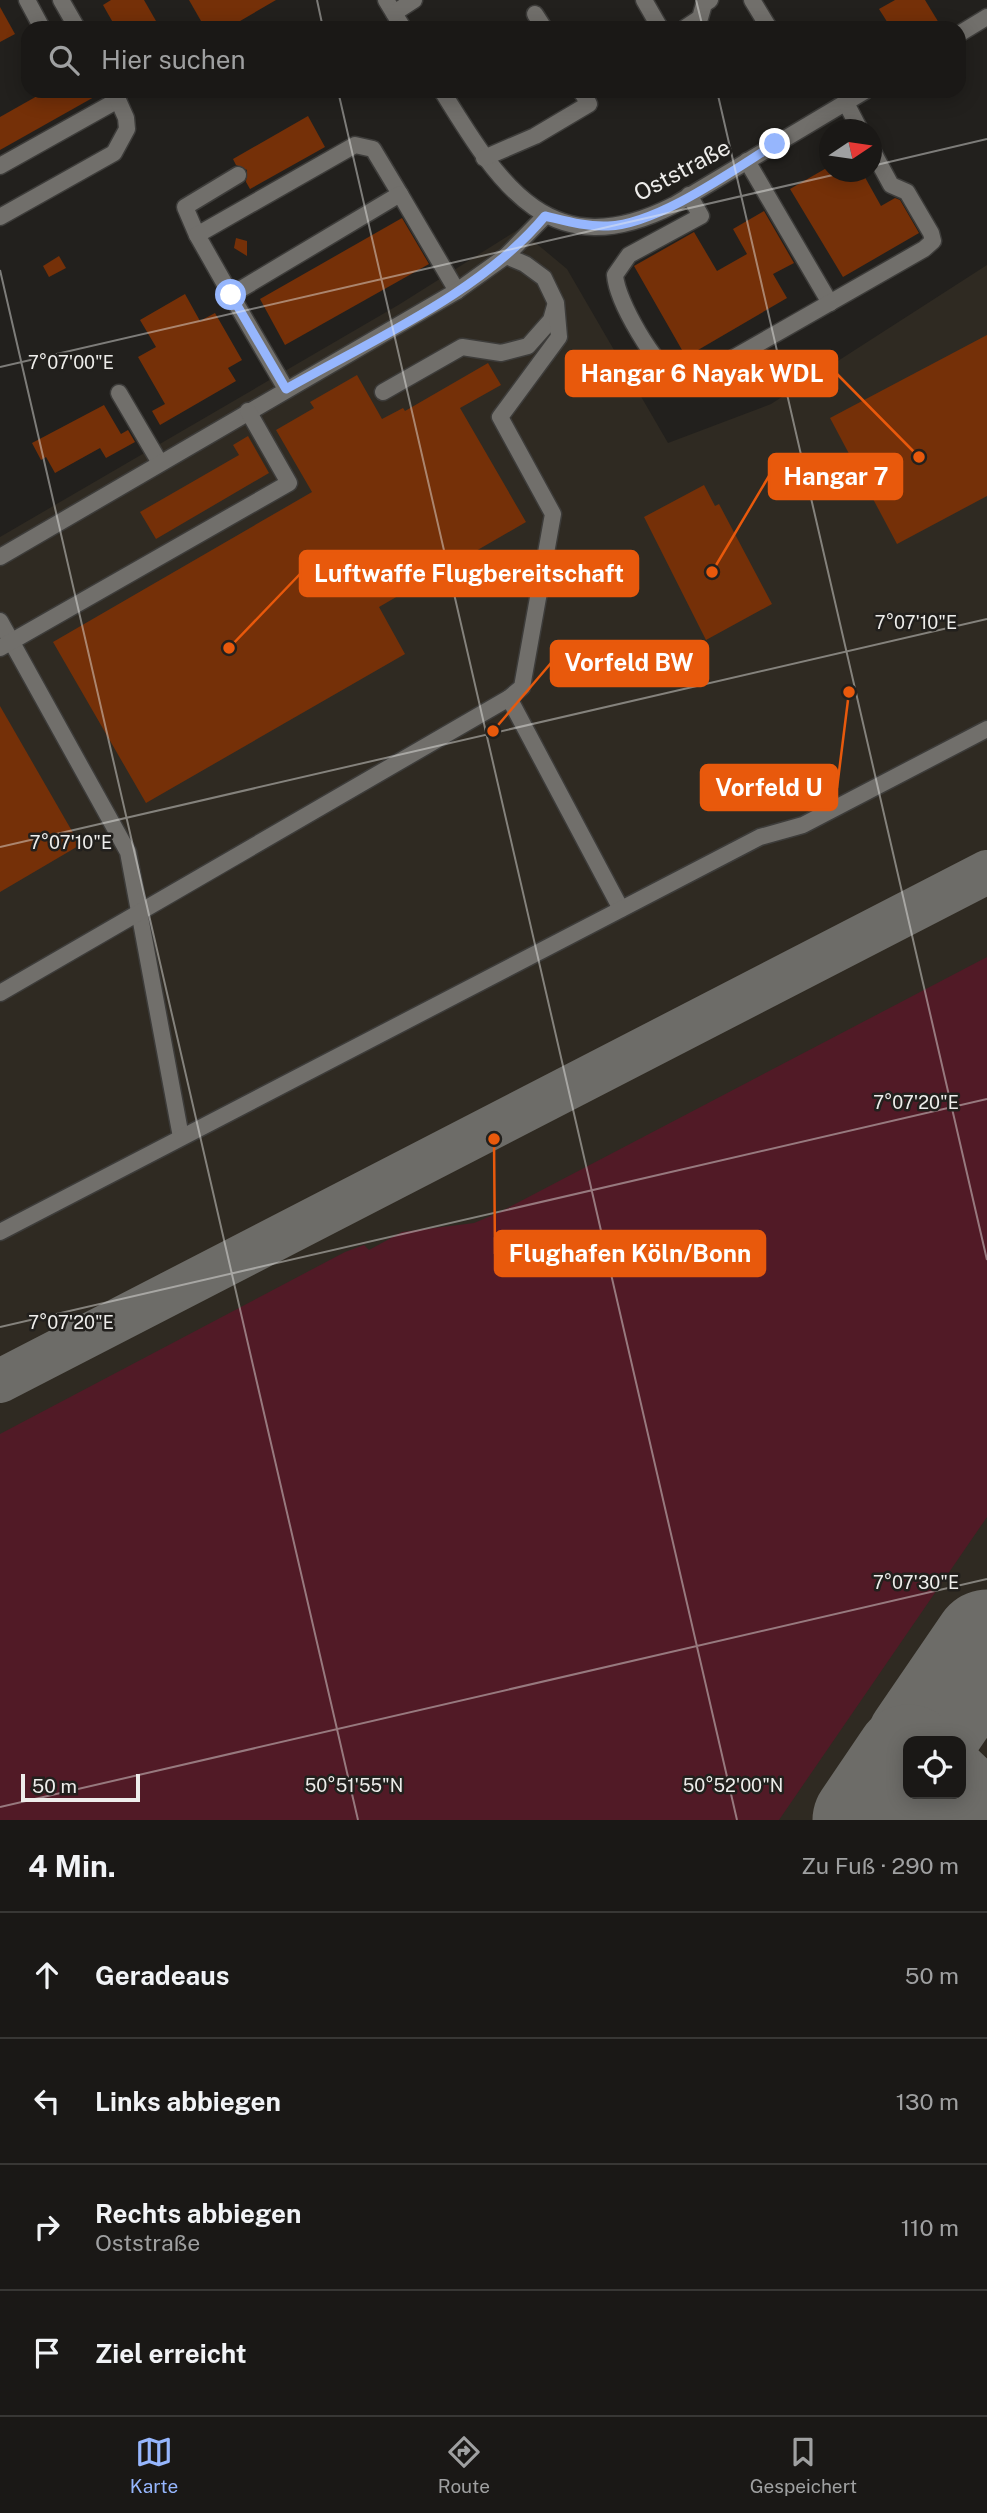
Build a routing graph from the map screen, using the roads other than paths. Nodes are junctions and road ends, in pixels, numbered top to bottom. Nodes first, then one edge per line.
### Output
1 (26, 0) edge
2 (61, 0) edge
3 (414, 0) edge
4 (644, 0) edge
5 (710, 0) edge
6 (752, 0) edge
7 (390, 7) edge
8 (987, 17) edge
9 (38, 21) edge
10 (72, 21) edge
11 (656, 21) edge
12 (695, 21) edge
13 (765, 21) edge
14 (966, 30) edge
15 (110, 98) edge
16 (116, 98) edge
17 (446, 98) edge
18 (585, 98) edge
19 (854, 98) edge
20 (846, 103) junction
21 (854, 119) edge
22 (484, 158) junction
23 (747, 161) junction
24 (0, 166) edge
25 (882, 168) edge
26 (238, 175) dead end
27 (400, 194) junction
28 (689, 195) junction
29 (545, 216) junction
30 (0, 217) edge
31 (197, 235) junction
32 (506, 256) junction
33 (457, 291) junction
34 (231, 295) junction
35 (556, 303) junction
36 (830, 303) junction
37 (286, 389) junction
38 (383, 392) dead end
39 (119, 393) dead end
40 (248, 411) junction
41 (160, 463) junction
42 (0, 556) edge
43 (0, 621) edge
44 (6, 645) edge
45 (509, 698) junction
46 (987, 729) edge
47 (621, 909) junction
48 (141, 911) junction
49 (0, 993) edge
50 (181, 1137) junction
51 (0, 1232) edge

1 - 9 lane
2 - 10 lane
3 - 7 lane
4 - 11 lane
5 - 12 lane
6 - 13 lane
8 - 14 lane
15 - 24 lane
16 - 30 lane
17 - 22 lane, Oststraße
18 - 22 lane
19 - 20 lane, Oststraße
20 - 21 lane
20 - 23 lane, Oststraße
22 - 29 lane, Oststraße
23 - 28 lane, Oststraße
23 - 36 lane
25 - 36 lane
26 - 31 lane
27 - 31 lane
27 - 33 lane
27 - 34 lane
28 - 29 lane, Oststraße
28 - 36 lane
29 - 32 lane
31 - 34 lane
32 - 33 lane
32 - 35 lane
33 - 37 lane
34 - 37 lane
35 - 38 lane
35 - 45 lane
37 - 40 lane
39 - 41 lane
40 - 41 lane
40 - 44 lane
41 - 42 lane
43 - 44 lane
44 - 48 lane
45 - 47 lane
45 - 48 lane
46 - 47 lane
47 - 50 lane
48 - 49 lane
48 - 50 lane
50 - 51 lane

